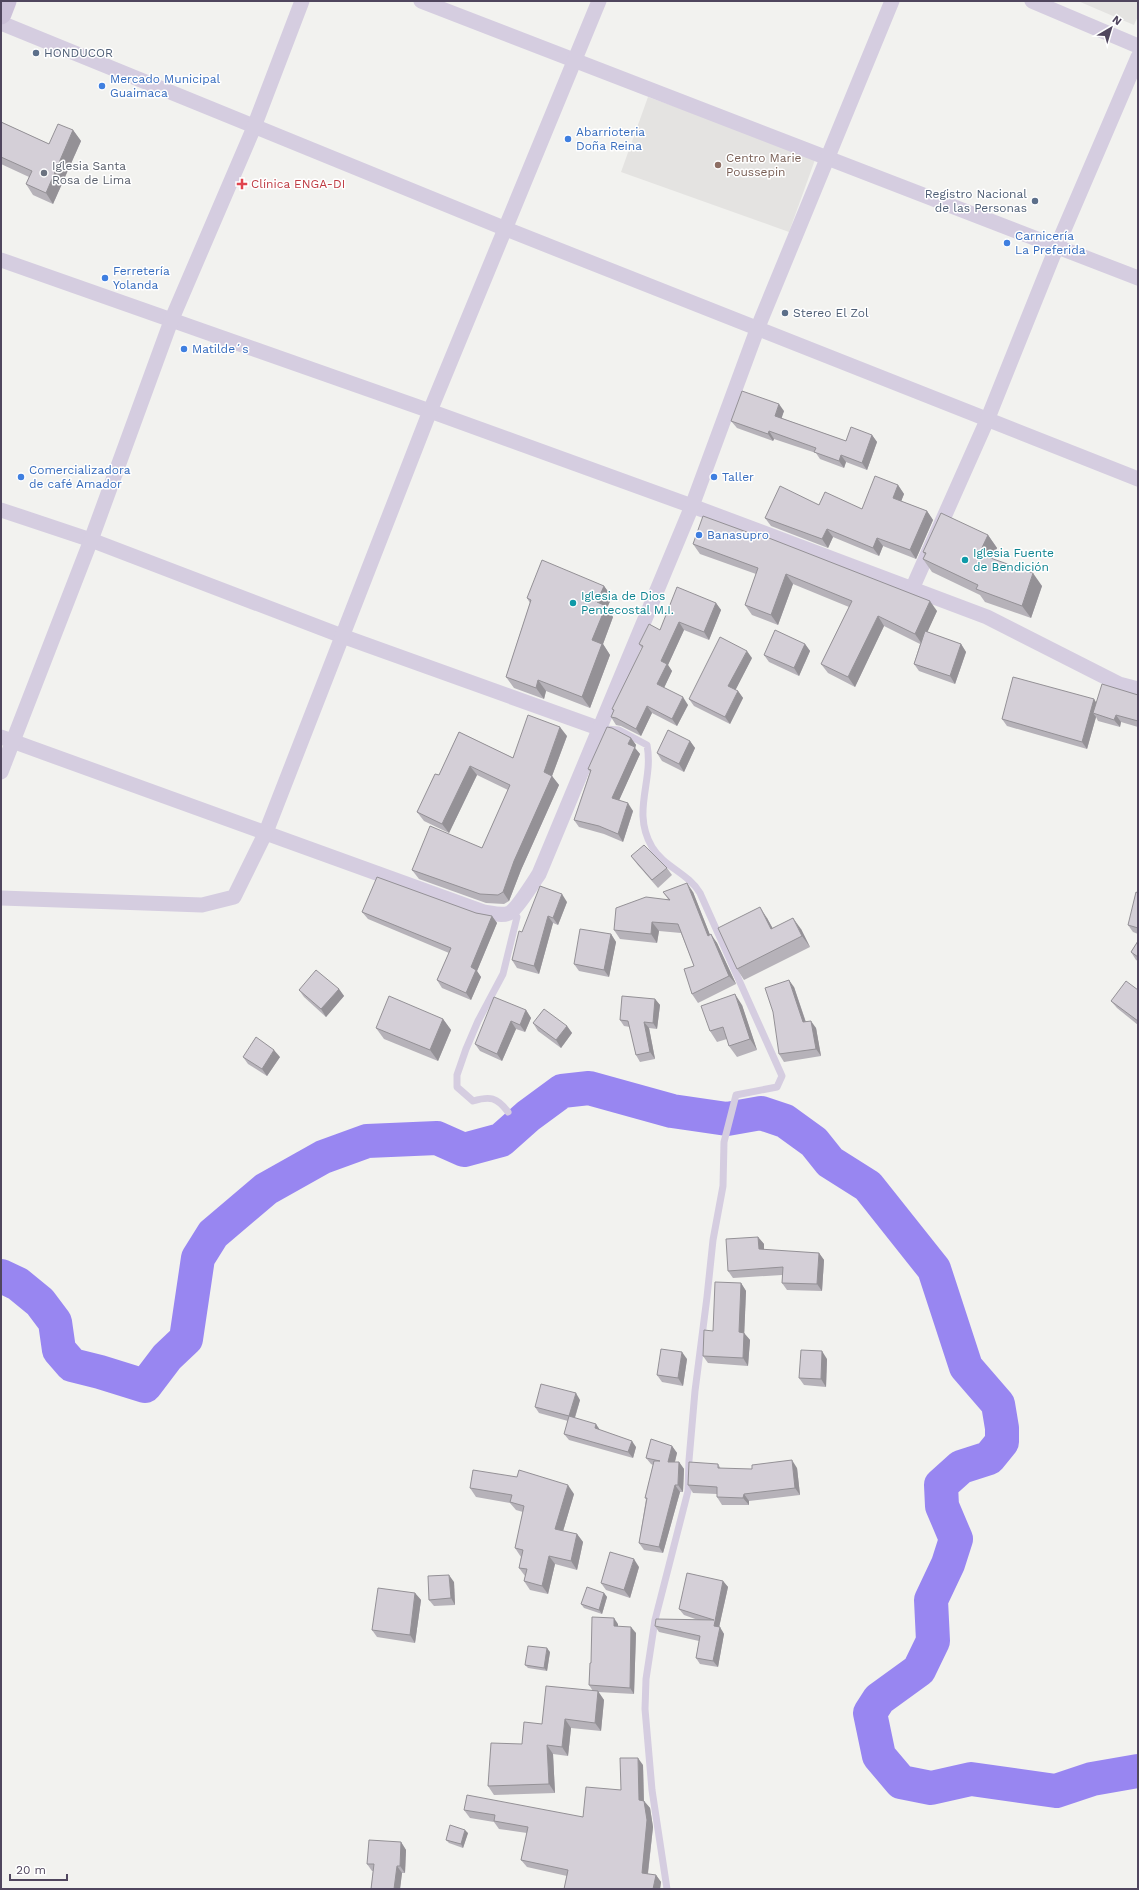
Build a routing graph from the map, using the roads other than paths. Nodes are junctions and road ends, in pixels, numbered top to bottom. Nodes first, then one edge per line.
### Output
1 (6, 1) edge
2 (302, 1) edge
3 (420, 1) edge
4 (599, 1) edge
5 (892, 1) edge
6 (1032, 1) edge
7 (1, 14) edge
8 (1, 23) edge
9 (1138, 46) edge
10 (1138, 57) edge
11 (575, 62) junction
12 (254, 126) junction
13 (827, 159) junction
14 (506, 228) junction
15 (1058, 246) junction
16 (1, 260) edge
17 (1138, 278) edge
18 (171, 321) junction
19 (758, 327) junction
20 (430, 411) junction
21 (988, 418) junction
22 (1138, 479) edge
23 (692, 506) junction
24 (1, 510) edge
25 (91, 540) junction
26 (912, 589) junction
27 (342, 636) junction
28 (1138, 690) edge
29 (598, 728) junction
30 (7, 739) edge
31 (1, 772) edge
32 (265, 834) junction
33 (1, 898) edge
34 (511, 912) junction
35 (508, 1112) dead end
36 (667, 1889) edge

1 - 7 main road
2 - 12 street
3 - 11 street
4 - 11 street
5 - 13 street
6 - 9 street
8 - 12 street
10 - 15 street
11 - 13 street
11 - 14 street
12 - 14 street
12 - 18 street
13 - 15 street
13 - 19 street
14 - 19 street
14 - 20 street
15 - 17 street
15 - 21 street
16 - 18 street
18 - 20 street
18 - 25 street
19 - 21 street
19 - 23 street
20 - 23 street
20 - 27 street
21 - 22 street
21 - 26 street
23 - 26 street
23 - 29 street
24 - 25 street
25 - 27 street
25 - 30 street
26 - 28 street
27 - 29 street
27 - 32 street
29 - 34 street
29 - 36 lane
30 - 31 street
30 - 32 street
32 - 33 street
32 - 34 street
34 - 35 lane

